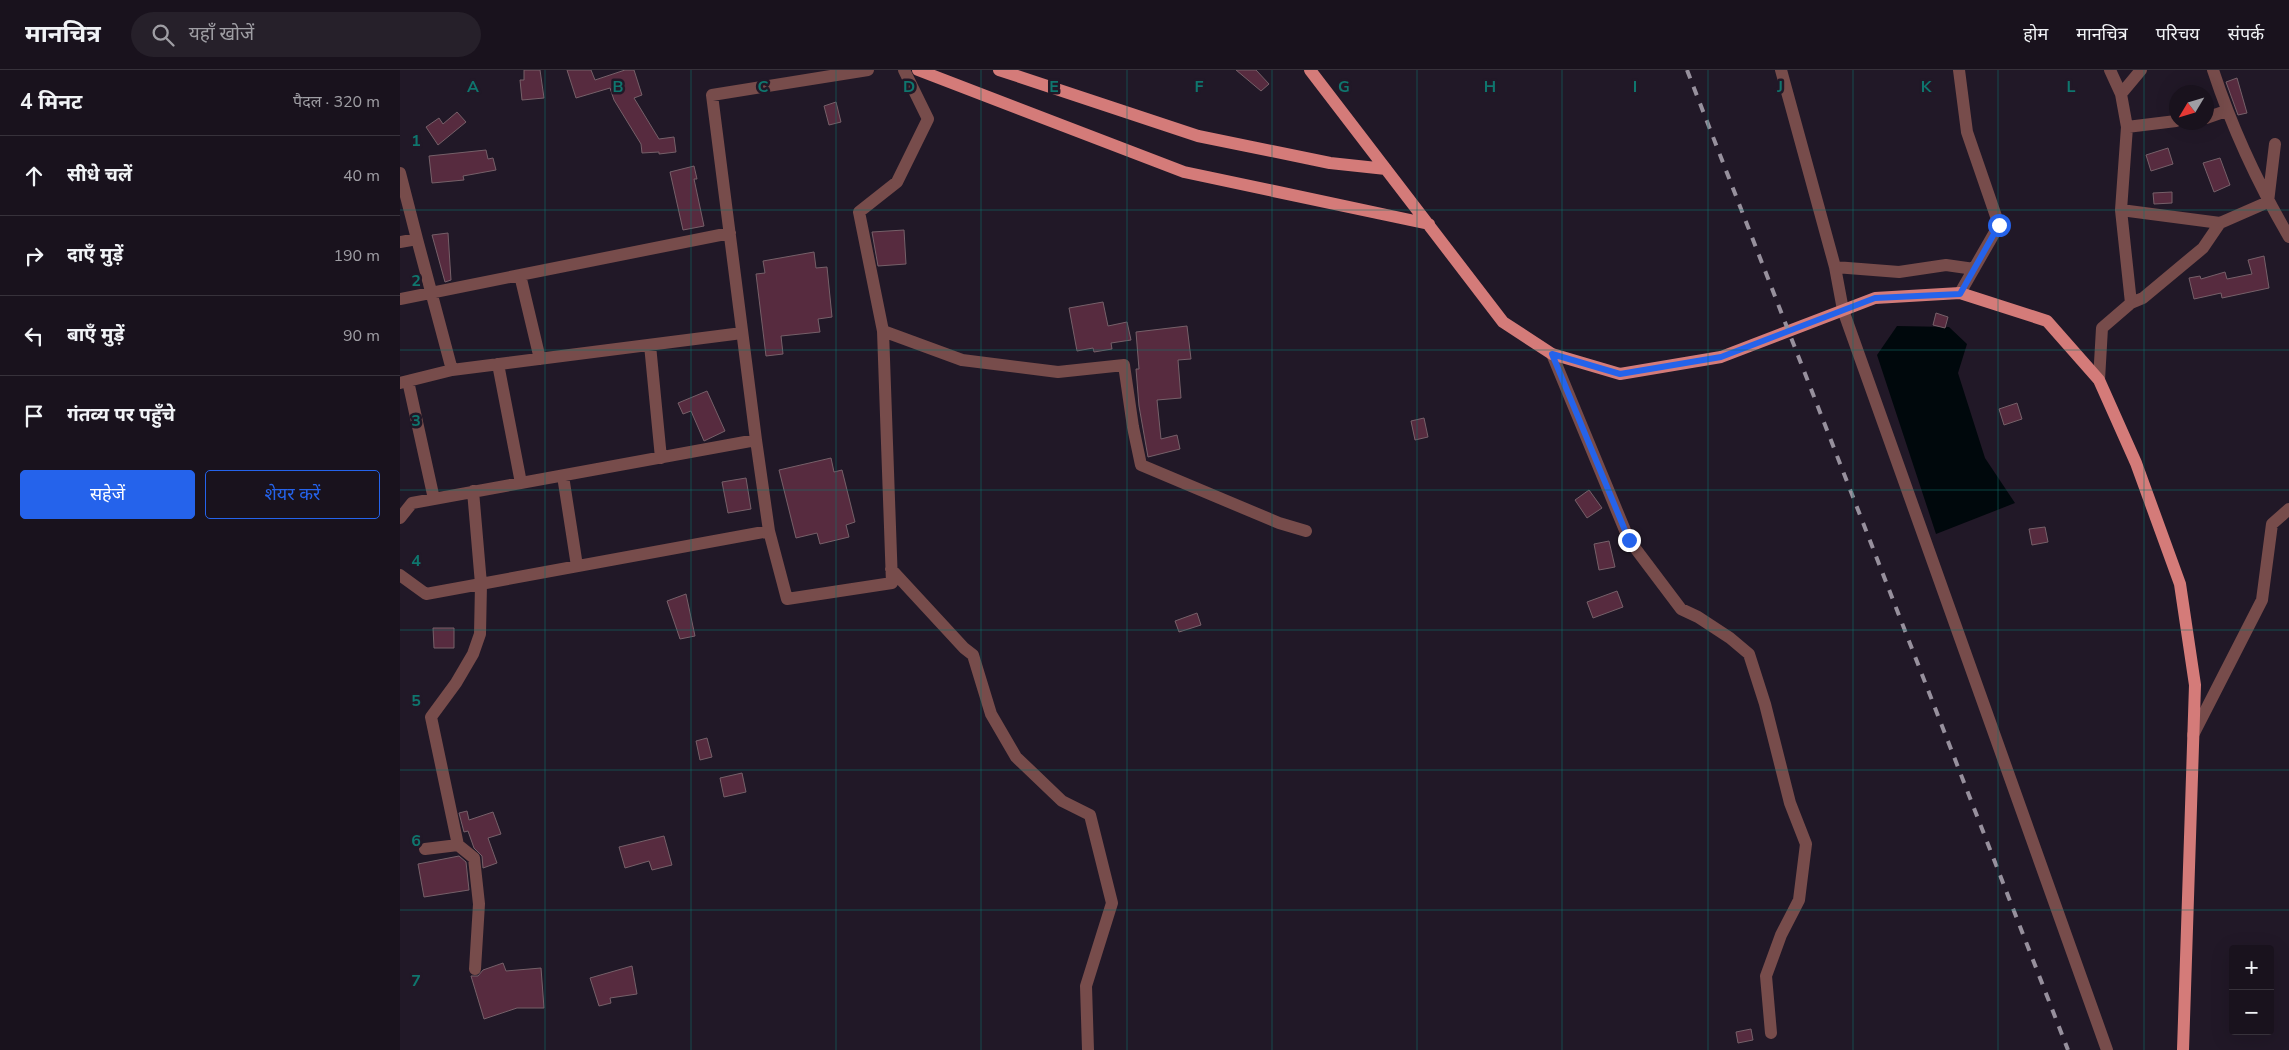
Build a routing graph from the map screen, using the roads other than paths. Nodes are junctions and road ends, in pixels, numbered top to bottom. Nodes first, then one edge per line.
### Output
1 (868, 70) edge
2 (904, 70) edge
3 (918, 70) edge
4 (999, 70) edge
5 (1310, 70) edge
6 (1781, 70) edge
7 (1959, 70) edge
8 (2110, 70) edge
9 (2141, 70) edge
10 (2213, 70) edge
11 (2121, 94) junction
12 (2226, 111) junction
13 (2214, 115) edge
14 (2169, 122) edge
15 (2127, 127) junction
16 (2275, 144) dead end
17 (1386, 169) junction
18 (400, 173) edge
19 (2268, 202) junction
20 (2121, 210) junction
21 (2220, 223) junction
22 (1429, 224) junction
23 (730, 233) junction
24 (2289, 237) edge
25 (417, 239) junction
26 (400, 242) edge
27 (1835, 267) junction
28 (1974, 269) junction
29 (520, 275) junction
30 (432, 293) junction
31 (1960, 294) junction
32 (400, 299) edge
33 (2131, 303) junction
34 (1843, 310) junction
35 (883, 331) junction
36 (742, 333) junction
37 (650, 345) junction
38 (1552, 354) junction
39 (540, 359) junction
40 (498, 364) junction
41 (452, 370) junction
42 (2099, 380) junction
43 (404, 382) edge
44 (756, 440) junction
45 (661, 458) junction
46 (562, 476) junction
47 (521, 483) junction
48 (473, 491) junction
49 (434, 499) junction
50 (2289, 509) edge
51 (400, 518) edge
52 (769, 531) junction
53 (1306, 531) dead end
54 (577, 566) junction
55 (891, 569) junction
56 (400, 575) edge
57 (481, 584) junction
58 (2193, 735) junction
59 (458, 845) junction
60 (425, 849) dead end
61 (475, 969) dead end
62 (1770, 1033) dead end
63 (1088, 1050) edge
64 (2106, 1050) edge
65 (2183, 1050) edge

1 - 23 street
2 - 35 street
3 - 22 main road
4 - 17 main road
5 - 17 main road
6 - 27 street
7 - 28 street
8 - 11 street
9 - 11 street
10 - 12 street
11 - 15 street
12 - 13 street
12 - 19 street
14 - 15 street
15 - 20 street
16 - 19 street
17 - 22 main road
18 - 25 street
19 - 21 street
19 - 24 street
20 - 21 street
20 - 33 street
21 - 33 street
22 - 38 main road
23 - 29 street
23 - 36 street
25 - 26 street
25 - 30 street
27 - 28 street
27 - 34 street
28 - 31 street
29 - 30 street
29 - 39 street
30 - 32 street
30 - 41 street
31 - 34 main road
31 - 42 main road
33 - 42 street
34 - 38 main road
34 - 64 street
35 - 53 street
35 - 55 street
36 - 37 street
36 - 44 street
37 - 39 street
37 - 45 street
38 - 62 street
39 - 40 street
40 - 41 street
40 - 47 street
41 - 43 street
42 - 58 main road
43 - 49 street
44 - 45 street
44 - 52 street
45 - 46 street
46 - 47 street
46 - 54 street
47 - 48 street
48 - 49 street
48 - 57 street
49 - 51 street
50 - 58 street
52 - 54 street
52 - 55 street
54 - 57 street
55 - 63 street
56 - 57 street
57 - 59 street
58 - 65 main road
59 - 60 street
59 - 61 street

